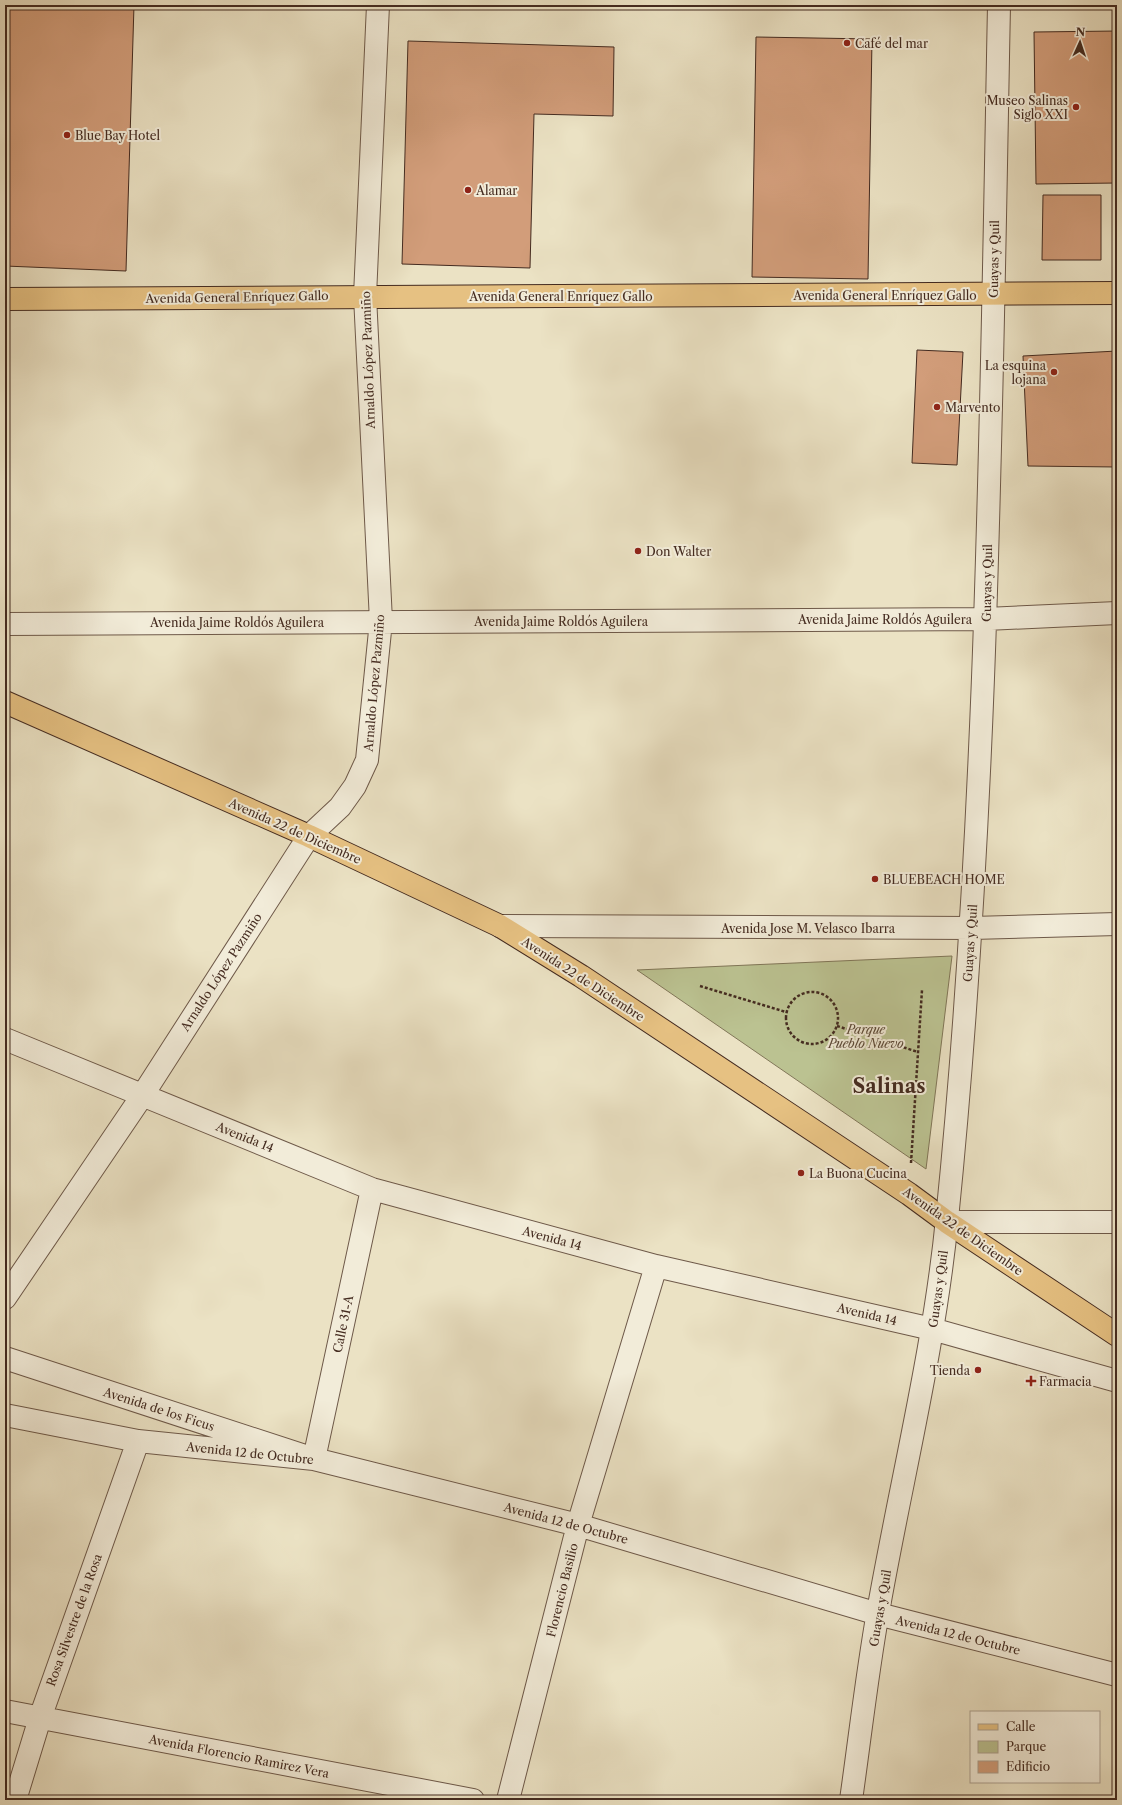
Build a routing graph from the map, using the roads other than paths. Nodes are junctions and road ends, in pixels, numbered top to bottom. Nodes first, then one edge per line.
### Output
1 (378, 5) edge
2 (999, 5) edge
3 (1117, 293) edge
4 (994, 295) junction
5 (365, 296) junction
6 (5, 299) edge
7 (1117, 613) edge
8 (986, 619) junction
9 (381, 621) junction
10 (5, 624) edge
11 (5, 702) edge
12 (309, 836) junction
13 (1117, 924) edge
14 (500, 926) junction
15 (972, 928) junction
16 (5, 1039) edge
17 (142, 1096) junction
18 (372, 1189) junction
19 (947, 1222) junction
20 (1117, 1222) edge
21 (656, 1266) junction
22 (5, 1298) edge
23 (932, 1329) junction
24 (1117, 1335) edge
25 (5, 1358) edge
26 (1117, 1380) edge
27 (5, 1415) edge
28 (138, 1442) junction
29 (314, 1459) junction
30 (578, 1525) junction
31 (878, 1614) junction
32 (1117, 1675) edge
33 (5, 1712) edge
34 (40, 1718) junction
35 (15, 1800) edge
36 (473, 1800) edge
37 (508, 1800) edge
38 (851, 1800) edge

1 - 5 street, Arnaldo López Pazmiño
2 - 4 street, Guayas y Quil
3 - 4 main road, Avenida General Enríquez Gallo
4 - 5 main road, Avenida General Enríquez Gallo
4 - 8 street, Guayas y Quil
5 - 6 main road, Avenida General Enríquez Gallo
5 - 9 street, Arnaldo López Pazmiño
7 - 8 street, Avenida Jaime Roldós Aguilera
8 - 9 street, Avenida Jaime Roldós Aguilera
8 - 15 street, Guayas y Quil
9 - 10 street, Avenida Jaime Roldós Aguilera
9 - 12 street, Arnaldo López Pazmiño
11 - 12 main road, Avenida 22 de Diciembre
12 - 14 main road, Avenida 22 de Diciembre
12 - 17 street, Arnaldo López Pazmiño
13 - 15 street, Avenida Jose M. Velasco Ibarra
14 - 15 street, Avenida Jose M. Velasco Ibarra
14 - 19 main road, Avenida 22 de Diciembre
15 - 19 street, Guayas y Quil
16 - 17 street, Avenida 14
17 - 18 street, Avenida 14
17 - 22 street, Arnaldo López Pazmiño
18 - 21 street, Avenida 14
18 - 29 street, Calle 31-A
19 - 20 street
19 - 23 street, Guayas y Quil
19 - 24 main road, Avenida 22 de Diciembre
21 - 23 street, Avenida 14
21 - 30 street, Florencio Basilio
23 - 26 street, Avenida 14
23 - 31 street, Guayas y Quil
25 - 29 street, Avenida de los Ficus
27 - 28 street, Avenida 12 de Octubre
28 - 29 street, Avenida 12 de Octubre
28 - 34 street, Rosa Silvestre de la Rosa
29 - 30 street, Avenida 12 de Octubre
30 - 31 street, Avenida 12 de Octubre
30 - 37 street, Florencio Basilio
31 - 32 street, Avenida 12 de Octubre
31 - 38 street, Guayas y Quil
33 - 34 street, Avenida Florencio Ramirez Vera
34 - 35 street, Rosa Silvestre de la Rosa
34 - 36 street, Avenida Florencio Ramirez Vera

